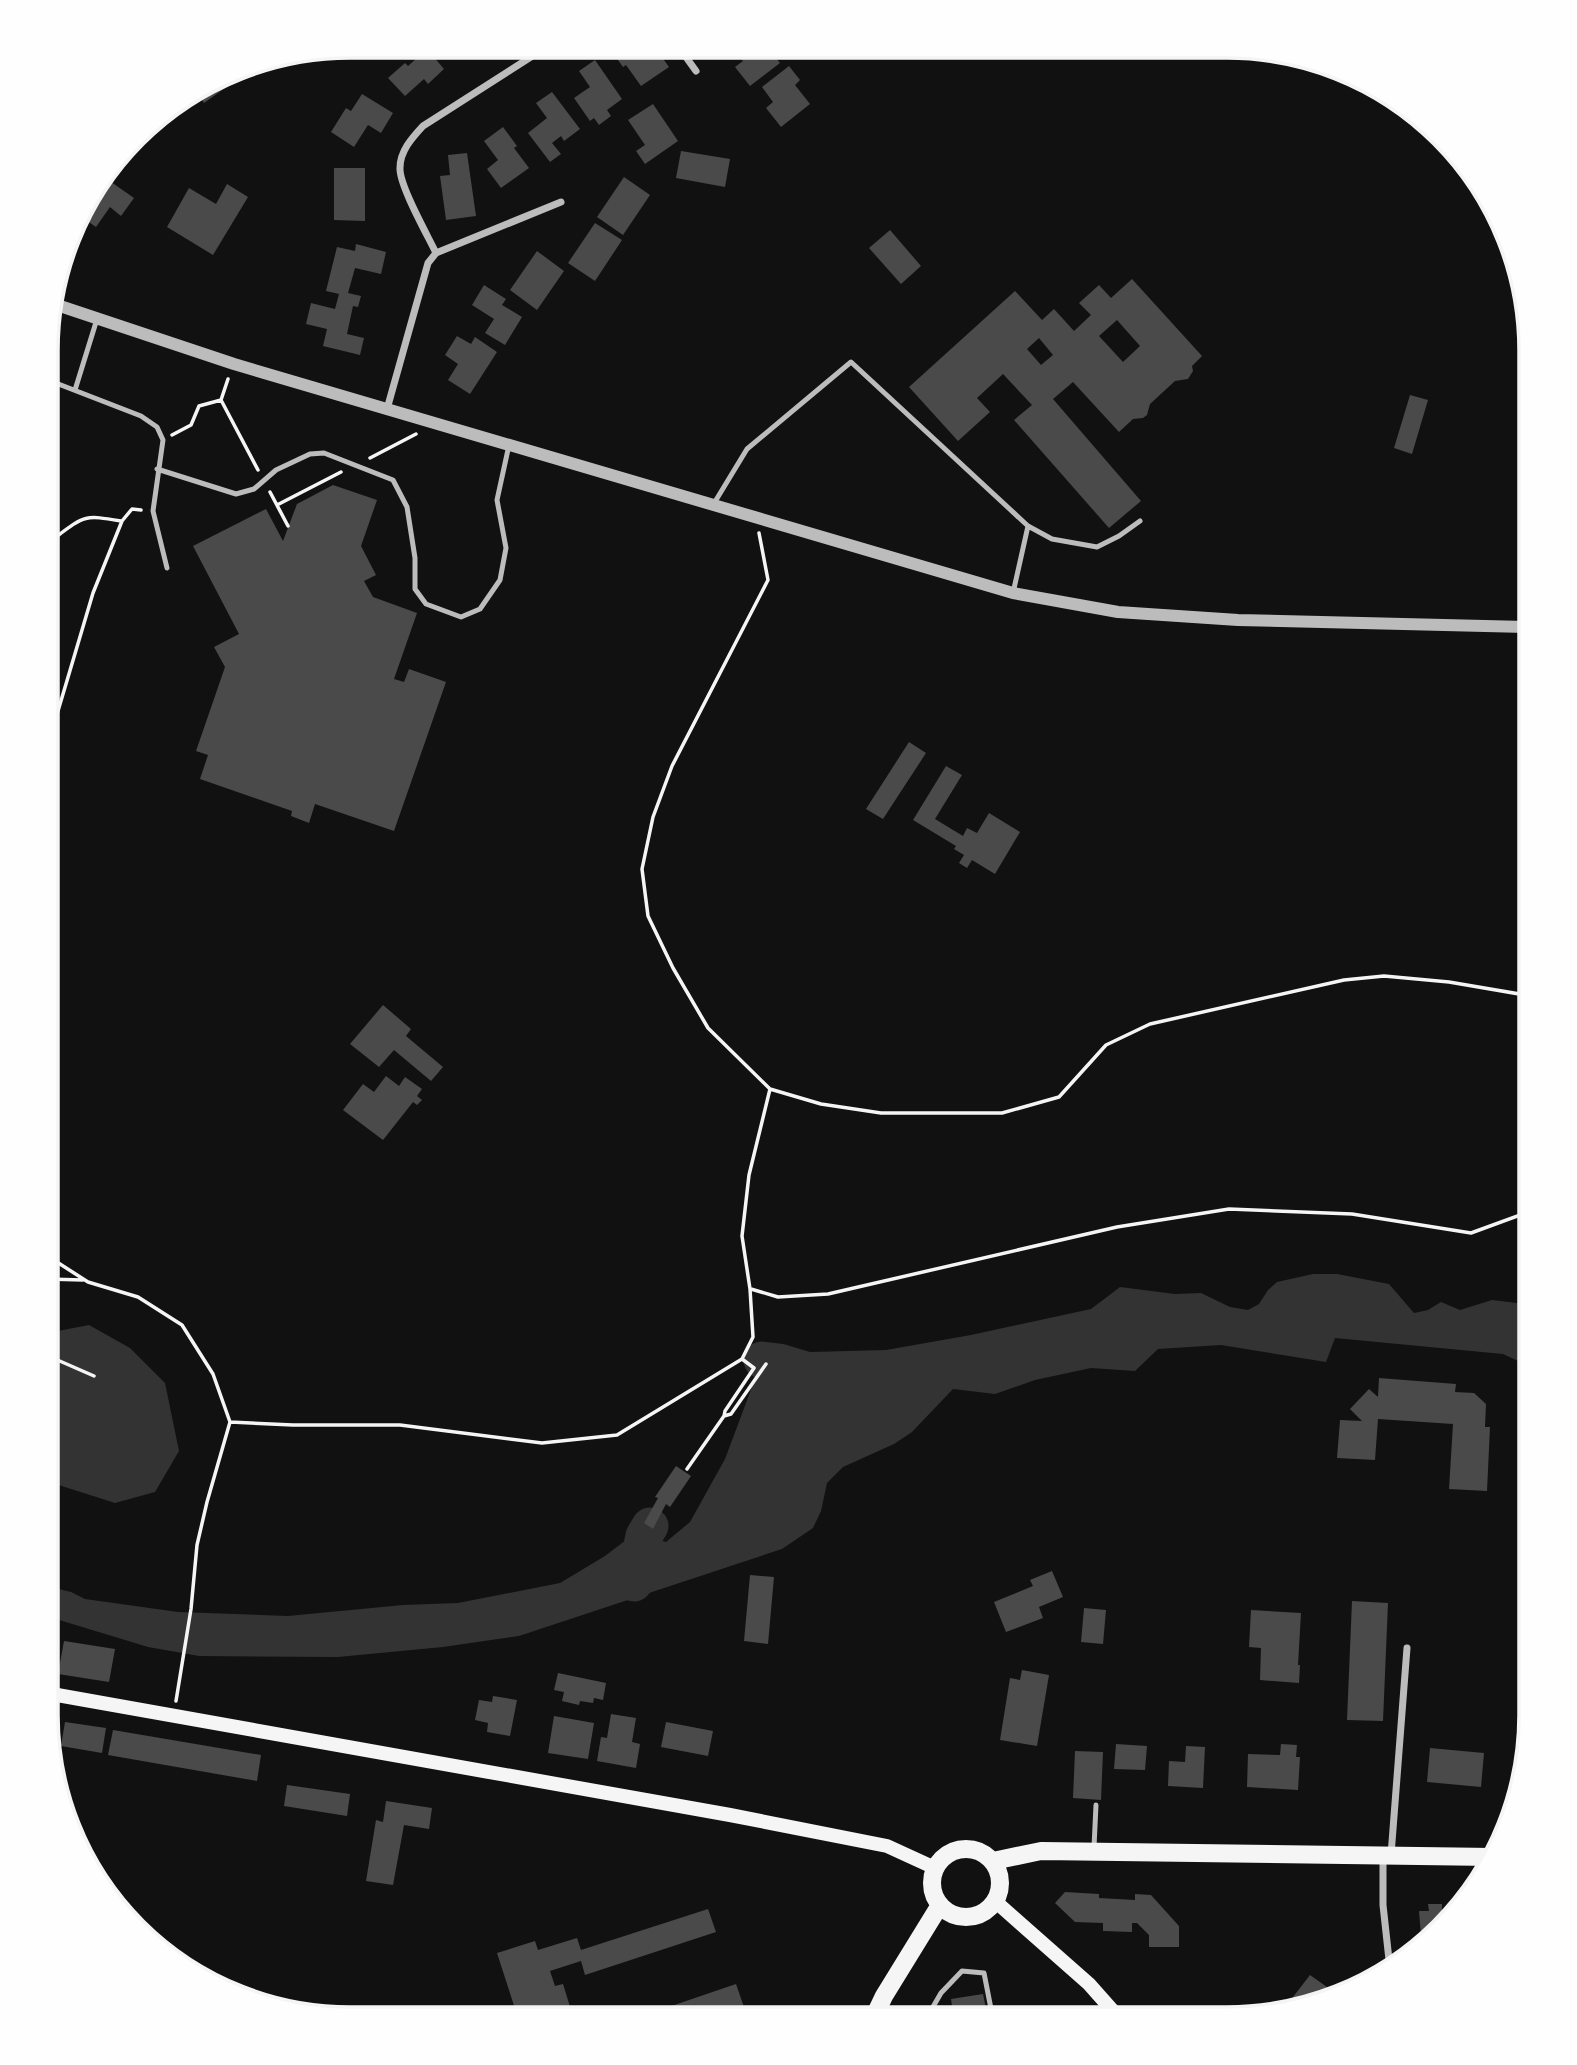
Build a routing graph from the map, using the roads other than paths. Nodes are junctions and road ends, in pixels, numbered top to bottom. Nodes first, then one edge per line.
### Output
1 (529, 58) edge
2 (687, 58) edge
3 (696, 71) dead end
4 (561, 202) dead end
5 (436, 253) junction
6 (61, 307) edge
7 (97, 320) junction
8 (58, 384) edge
9 (75, 390) junction
10 (387, 409) junction
11 (509, 445) junction
12 (158, 469) junction
13 (713, 506) junction
14 (1140, 521) dead end
15 (1028, 526) junction
16 (166, 568) dead end
17 (1013, 593) junction
18 (1519, 627) edge
19 (1407, 1648) dead end
20 (58, 1695) edge
21 (1096, 1805) dead end
22 (1094, 1851) junction
23 (1387, 1855) junction
24 (1482, 1857) edge
25 (993, 1861) junction
26 (935, 1868) junction
27 (995, 1901) junction
28 (940, 1905) junction
29 (1389, 1958) edge
30 (878, 2007) edge
31 (933, 2007) edge
32 (991, 2007) edge
33 (1109, 2007) edge

1 - 5 street
2 - 3 street
4 - 5 street
5 - 10 street
6 - 7 street
7 - 9 lane
7 - 10 street
8 - 9 lane
9 - 12 lane
10 - 11 street
11 - 12 lane
11 - 13 street
12 - 16 lane
13 - 15 lane
13 - 17 street
14 - 15 lane
15 - 17 lane
17 - 18 street
19 - 23 street
20 - 26 main road
21 - 22 lane
22 - 23 highway
22 - 25 highway
23 - 24 highway
23 - 29 street
25 - 26 highway
25 - 27 highway
26 - 28 highway
27 - 28 highway
27 - 33 main road
28 - 30 highway
31 - 32 lane

